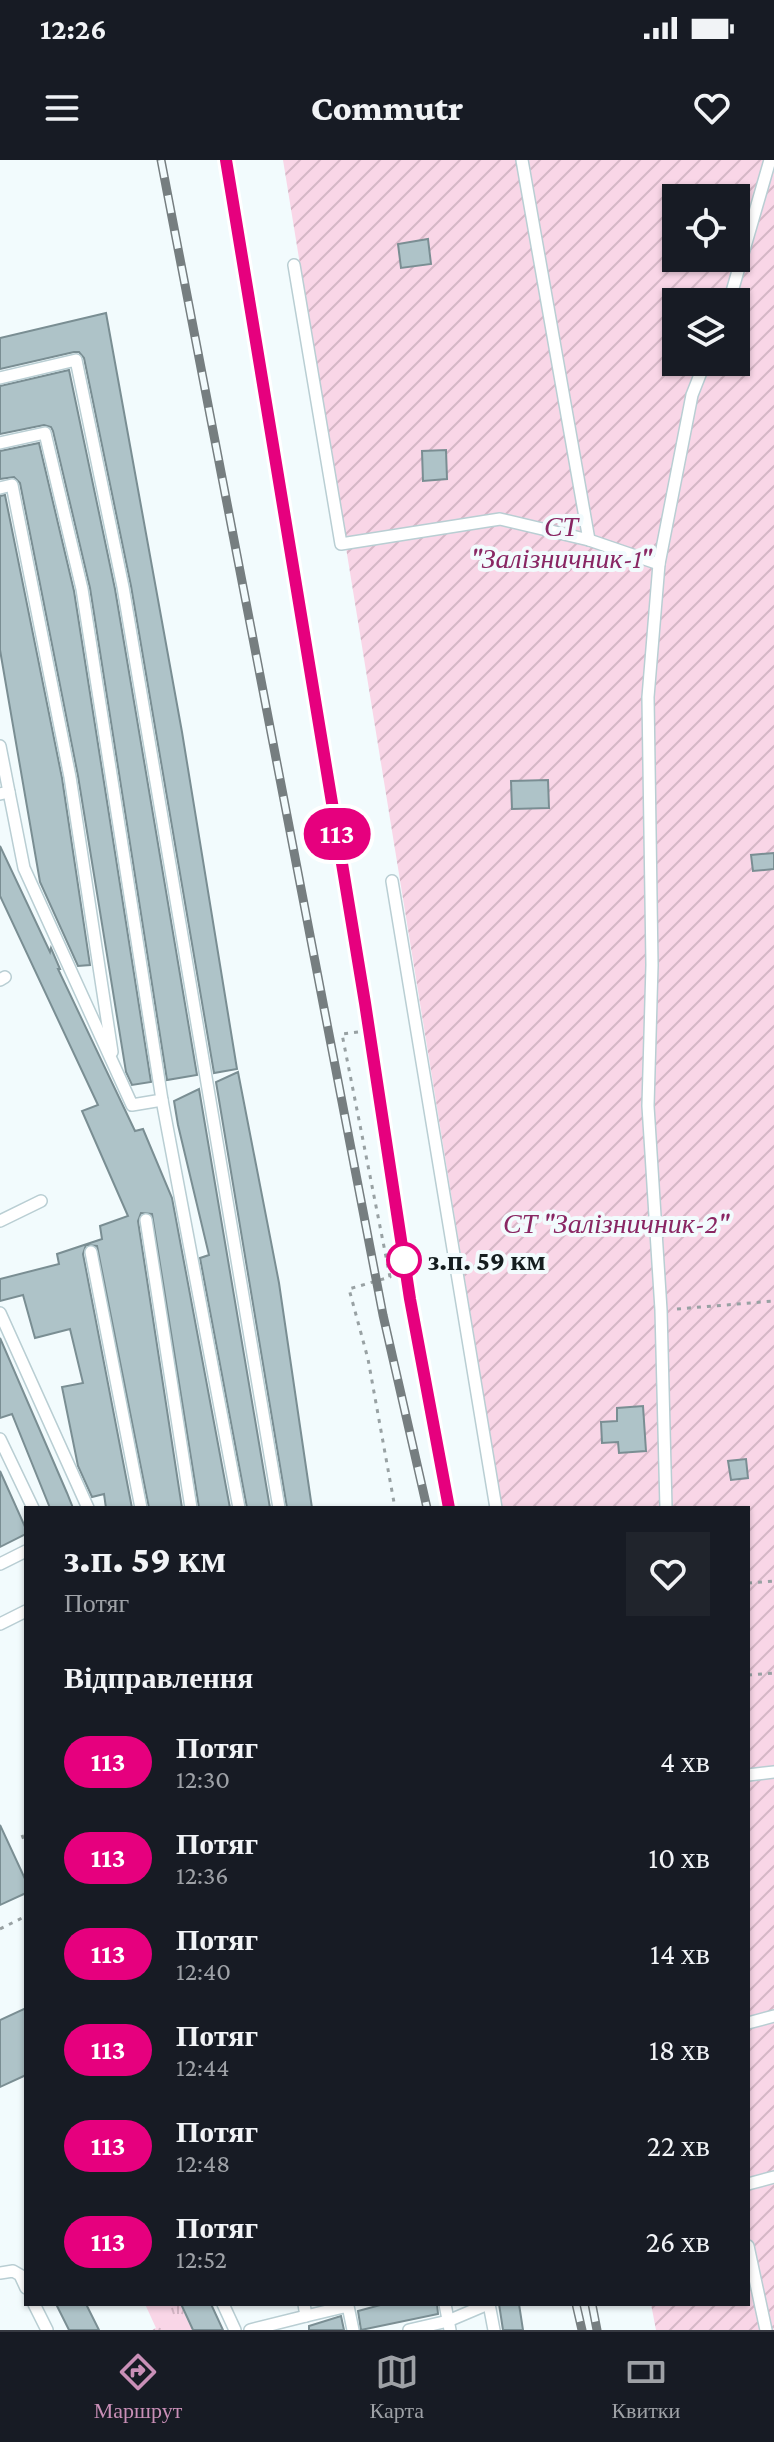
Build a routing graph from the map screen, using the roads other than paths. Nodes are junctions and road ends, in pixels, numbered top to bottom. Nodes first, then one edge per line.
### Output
1 (522, 160) edge
2 (770, 160) edge
3 (294, 265) dead end
4 (733, 288) edge
5 (699, 376) edge
6 (0, 378) edge
7 (0, 443) edge
8 (0, 488) edge
9 (589, 540) junction
10 (659, 564) junction
11 (0, 746) edge
12 (5, 793) edge
13 (392, 881) dead end
14 (114, 1066) junction
15 (162, 1100) junction
16 (41, 1201) dead end
17 (146, 1220) dead end
18 (0, 1221) edge
19 (91, 1252) dead end
20 (0, 1313) edge
21 (0, 1439) edge
22 (32, 1506) edge
23 (87, 1506) edge
24 (141, 1506) edge
25 (191, 1506) edge
26 (239, 1506) edge
27 (279, 1506) edge
28 (496, 1506) edge
29 (666, 1506) edge
30 (0, 1548) edge
31 (24, 1552) edge
32 (3, 1563) edge
33 (24, 1612) edge
34 (0, 1624) edge
35 (774, 1772) edge
36 (750, 1775) edge
37 (774, 2016) edge
38 (750, 2022) edge
39 (774, 2177) edge
40 (750, 2183) edge
41 (750, 2255) edge
42 (0, 2273) edge
43 (24, 2284) edge
44 (35, 2306) edge
45 (224, 2306) edge
46 (343, 2306) edge
47 (352, 2306) edge
48 (485, 2306) edge
49 (489, 2306) edge
50 (305, 2310) edge
51 (449, 2325) edge
52 (47, 2330) edge
53 (235, 2330) edge
54 (250, 2330) edge
55 (353, 2330) edge
56 (409, 2330) edge
57 (494, 2330) edge
58 (766, 2330) edge

1 - 9 lane
2 - 4 lane
3 - 9 lane
5 - 10 lane
6 - 27 lane
7 - 15 lane
8 - 14 lane
9 - 10 lane
10 - 29 lane
11 - 12 lane
12 - 14 lane
13 - 28 lane
14 - 15 lane
15 - 26 lane
16 - 18 lane
17 - 25 lane
19 - 24 lane
20 - 23 lane
21 - 22 lane
30 - 32 lane
31 - 32 lane
33 - 34 lane
35 - 36 lane
37 - 38 lane
39 - 40 lane
41 - 58 lane
42 - 43 lane
44 - 52 lane
45 - 53 lane
46 - 50 lane
47 - 55 lane
48 - 51 lane
49 - 57 lane
50 - 54 lane
51 - 56 lane

